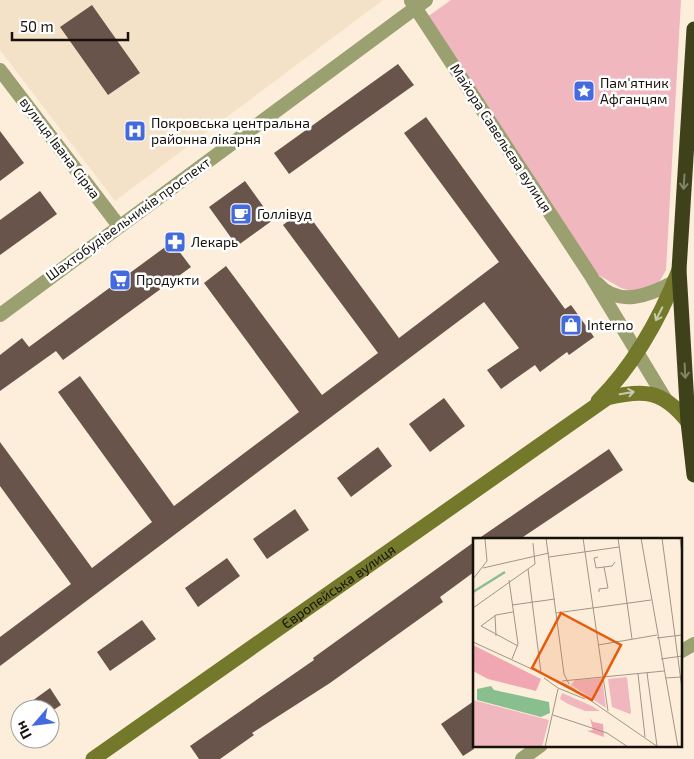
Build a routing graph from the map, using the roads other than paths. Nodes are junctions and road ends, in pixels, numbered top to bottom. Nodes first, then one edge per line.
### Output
1 (417, 3) edge
2 (694, 29) edge
3 (0, 70) edge
4 (119, 226) junction
5 (694, 256) edge
6 (591, 276) junction
7 (676, 276) junction
8 (0, 314) edge
9 (638, 352) junction
10 (666, 400) junction
11 (584, 414) junction
12 (691, 424) edge
13 (694, 475) edge
14 (694, 644) edge
15 (682, 651) edge
16 (540, 746) edge
17 (93, 759) edge
18 (522, 759) edge

1 - 4 street, Шахтобудівельників проспект
1 - 6 street, Майора Савельєва вулиця
2 -> 7 highway
3 - 4 street, вулиця Івана Сірка
4 - 8 street, Шахтобудівельників проспект
5 - 7 highway
6 - 7 street, Майора Савельєва вулиця
6 - 9 street, Майора Савельєва вулиця
7 -> 9 street, Європейська вулиця
7 -> 12 highway
9 - 10 street, Майора Савельєва вулиця
9 - 11 street, Європейська вулиця
11 -> 10 street, Європейська вулиця
10 - 12 street, Європейська вулиця
11 - 17 street, Європейська вулиця
12 - 13 highway
14 - 15 street
16 - 18 street

